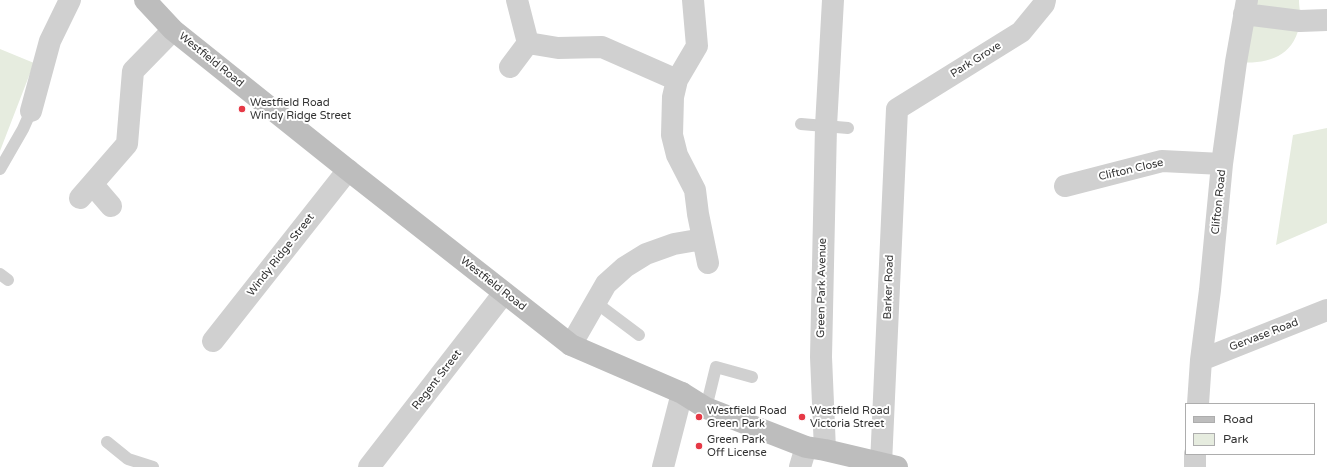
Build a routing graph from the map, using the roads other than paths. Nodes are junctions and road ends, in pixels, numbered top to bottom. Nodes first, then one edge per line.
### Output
1 (70, 0) edge
2 (145, 0) edge
3 (517, 0) edge
4 (693, 0) edge
5 (833, 0) edge
6 (1045, 0) edge
7 (1246, 7) edge
8 (1327, 20) edge
9 (173, 30) junction
10 (528, 43) junction
11 (510, 68) dead end
12 (677, 80) junction
13 (896, 109) joint
14 (31, 111) joint
15 (801, 124) dead end
16 (826, 126) junction
17 (848, 128) dead end
18 (1222, 164) junction
19 (0, 169) edge
20 (348, 170) junction
21 (1065, 186) dead end
22 (111, 206) dead end
23 (703, 239) junction
24 (708, 263) dead end
25 (504, 293) junction
26 (595, 302) junction
27 (1327, 310) edge
28 (639, 335) dead end
29 (213, 341) dead end
30 (571, 345) junction
31 (1201, 360) junction
32 (752, 377) dead end
33 (682, 393) junction
34 (1198, 403) edge
35 (706, 408) junction
36 (107, 442) dead end
37 (810, 455) edge
38 (1196, 455) edge
39 (889, 465) edge
40 (153, 467) edge
41 (369, 467) edge
42 (663, 467) edge
43 (1195, 467) edge

1 - 14 street
2 - 9 main road, Westfield Road
3 - 10 street
4 - 12 street
5 - 16 street, Green Park Avenue
6 - 13 street, Park Grove
7 - 8 street
7 - 18 street, Clifton Road
9 - 20 main road, Westfield Road
9 - 22 street
10 - 11 street
10 - 12 street
12 - 23 street
13 - 39 street, Barker Road
14 - 19 lane
15 - 16 lane
16 - 17 lane
16 - 37 street, Green Park Avenue
18 - 21 street, Clifton Close
18 - 31 street, Clifton Road
20 - 25 main road, Westfield Road
20 - 29 street, Windy Ridge Street
23 - 24 street
23 - 26 street
25 - 30 main road, Westfield Road
25 - 41 street, Regent Street
26 - 28 lane
26 - 30 street
27 - 31 street, Gervase Road
30 - 33 main road, Westfield Road
31 - 34 street, Clifton Road
32 - 35 lane
33 - 35 main road, Westfield Road
33 - 42 street
35 - 37 main road, Westfield Road
36 - 40 lane
37 - 39 main road, Westfield Road
38 - 43 street

